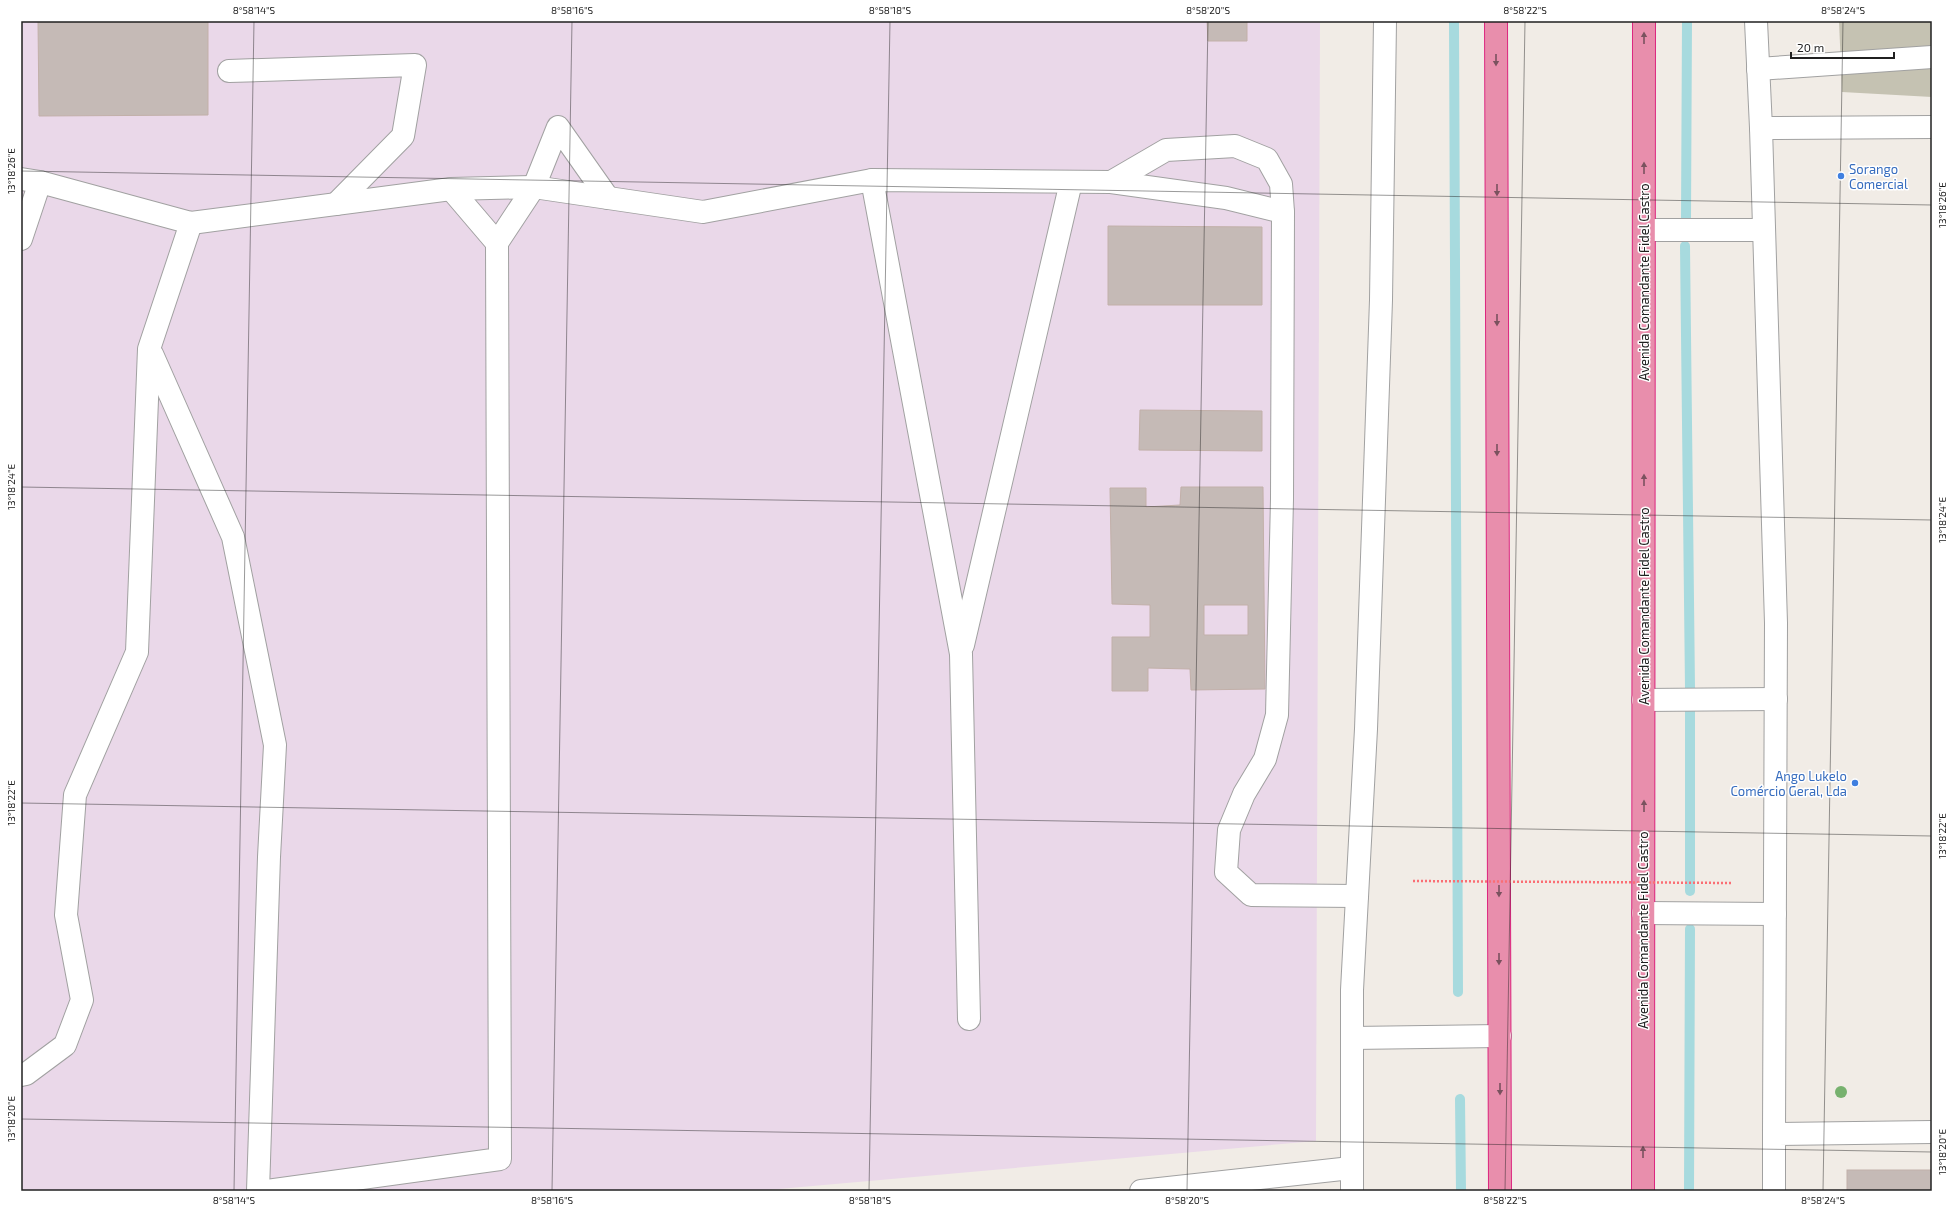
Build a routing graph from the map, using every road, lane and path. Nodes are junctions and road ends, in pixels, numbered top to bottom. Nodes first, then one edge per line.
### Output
1 (1385, 21) edge
2 (1496, 21) edge
3 (1644, 21) edge
4 (1756, 21) edge
5 (1932, 57) edge
6 (1758, 69) junction
7 (229, 71) dead end
8 (1932, 127) edge
9 (1761, 128) junction
10 (31, 180) edge
11 (872, 180) junction
12 (1071, 182) junction
13 (1112, 182) junction
14 (534, 187) junction
15 (451, 189) junction
16 (608, 198) junction
17 (336, 204) junction
18 (1283, 212) junction
19 (191, 223) junction
20 (1644, 230) junction
21 (1764, 230) junction
22 (21, 239) edge
23 (497, 243) junction
24 (150, 349) junction
25 (961, 654) junction
26 (1644, 700) junction
27 (1776, 700) junction
28 (1413, 881) dead end
29 (1731, 883) dead end
30 (1357, 896) junction
31 (1643, 913) junction
32 (1775, 914) junction
33 (969, 1019) dead end
34 (1500, 1036) junction
35 (1352, 1038) junction
36 (21, 1075) edge
37 (1932, 1132) edge
38 (1774, 1134) junction
39 (1351, 1168) junction
40 (258, 1191) edge
41 (267, 1191) edge
42 (1141, 1191) edge
43 (1352, 1191) edge
44 (1500, 1191) edge
45 (1643, 1191) edge
46 (1774, 1191) edge

1 - 30 street
2 -> 34 highway
20 -> 3 highway, Avenida Comandante Fidel Castro
4 - 6 street
5 - 6 street
6 - 9 street
7 - 17 street
8 - 9 street
9 - 21 street
10 - 19 street
10 - 22 street
11 - 12 street
11 - 16 street
11 - 25 street
12 - 13 street
12 - 25 street
13 - 18 street
13 - 18 street
14 - 15 street
14 - 16 street
14 - 16 street
14 - 23 street
15 - 17 street
15 - 23 street
17 - 19 street
18 - 30 street
19 - 24 street
20 - 21 street
26 -> 20 highway, Avenida Comandante Fidel Castro
21 - 27 street
23 - 41 street
24 - 36 street
24 - 40 street
25 - 33 street
26 - 27 street
31 -> 26 highway, Avenida Comandante Fidel Castro
27 - 32 street
28 - 29 path, bridge
30 - 35 street
31 - 32 street
45 -> 31 highway, Avenida Comandante Fidel Castro
32 - 38 street
34 - 35 street
34 -> 44 highway
35 - 39 street
37 - 38 street
38 - 46 street
39 - 42 street
39 - 43 street

